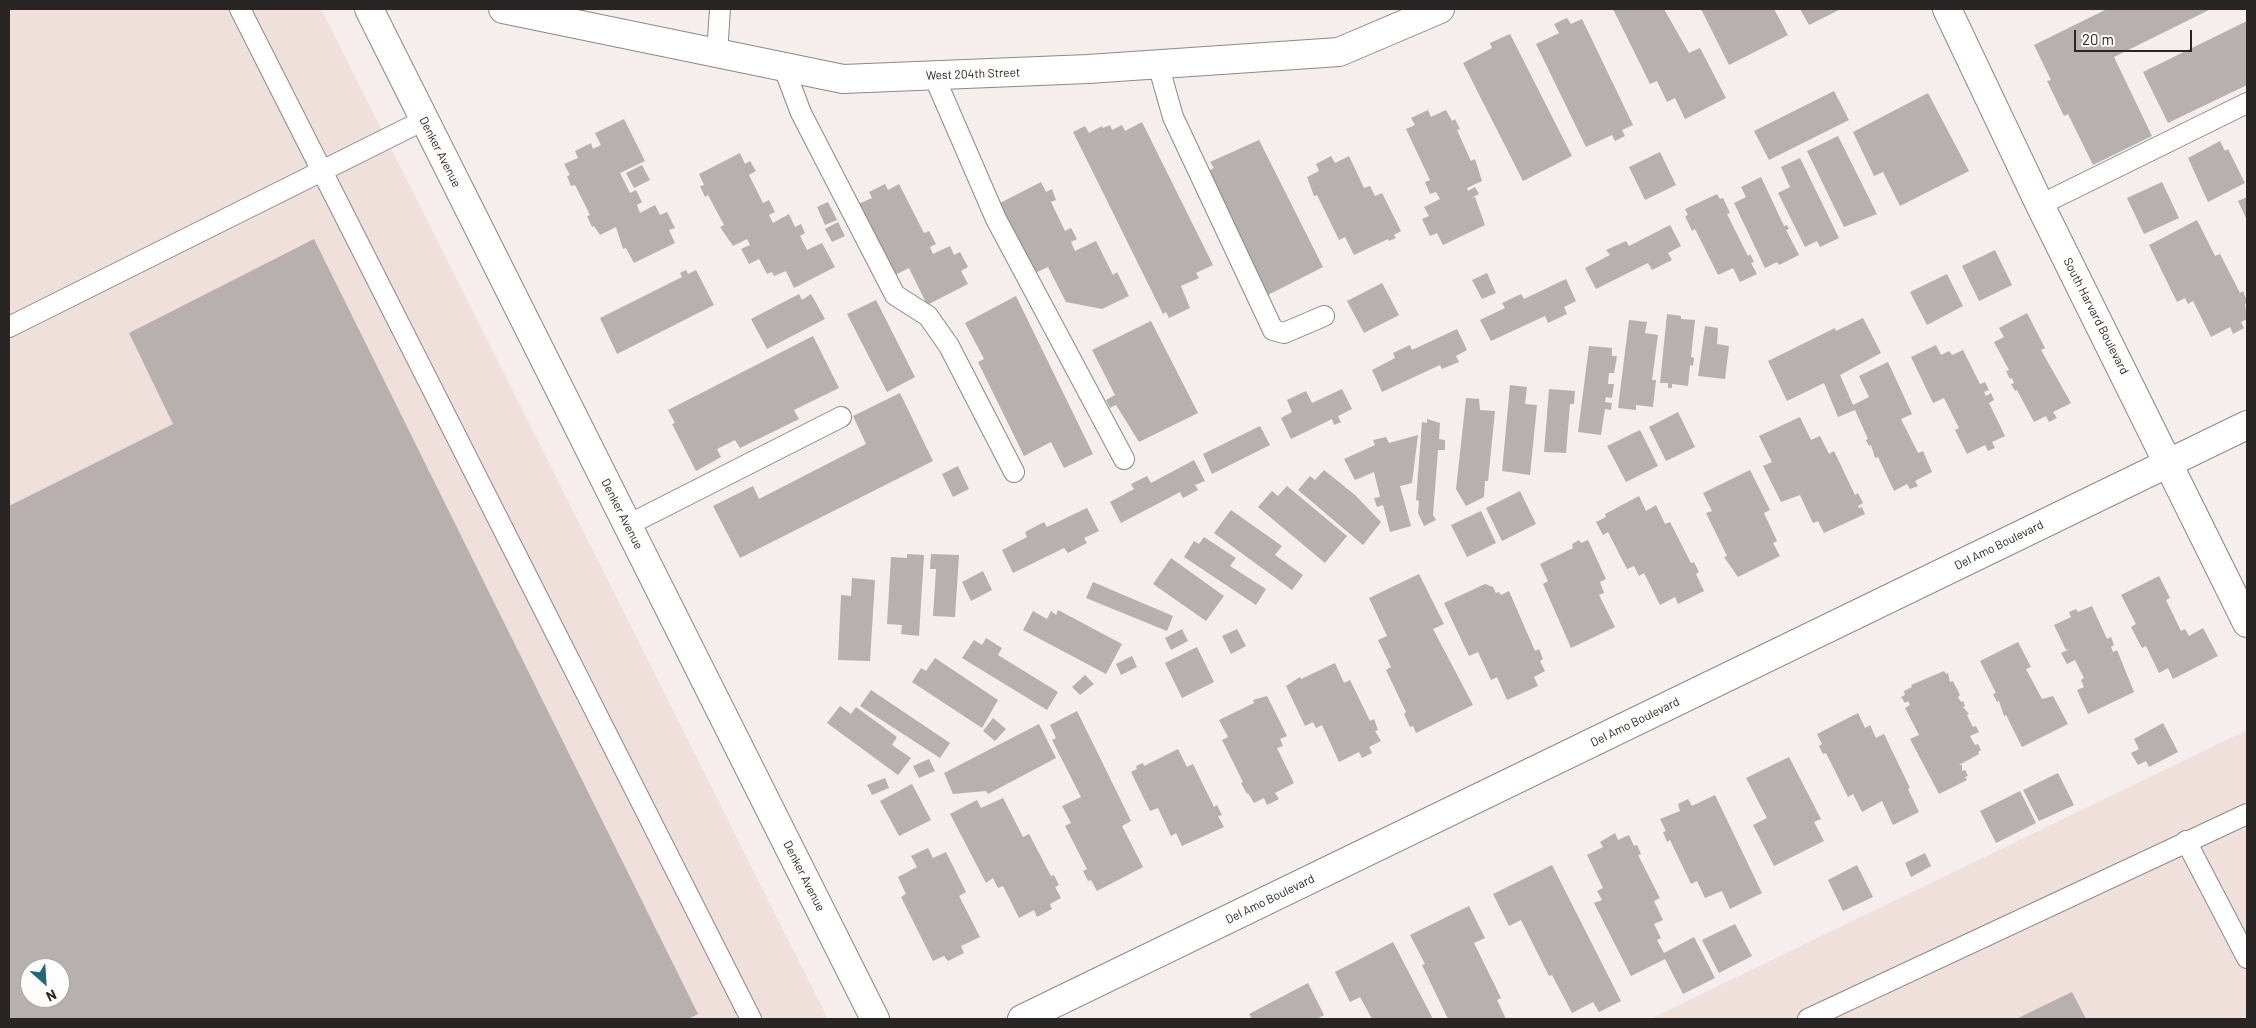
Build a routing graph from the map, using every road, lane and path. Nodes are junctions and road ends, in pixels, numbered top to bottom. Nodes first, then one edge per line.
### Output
1 (240, 9) edge
2 (369, 9) edge
3 (503, 9) edge
4 (720, 9) edge
5 (1440, 9) edge
6 (1947, 9) edge
7 (717, 54) junction
8 (1158, 64) junction
9 (784, 68) junction
10 (934, 76) junction
11 (2247, 103) edge
12 (424, 120) junction
13 (321, 172) junction
14 (2040, 206) junction
15 (1324, 316) dead end
16 (9, 327) edge
17 (841, 417) dead end
18 (2247, 425) edge
19 (1124, 459) dead end
20 (2170, 463) junction
21 (1014, 472) dead end
22 (628, 525) junction
23 (2247, 623) edge
24 (2247, 814) edge
25 (2186, 841) junction
26 (2247, 958) edge
27 (751, 1019) edge
28 (875, 1019) edge
29 (1022, 1019) edge
30 (1808, 1019) edge

1 - 13 lane
2 - 12 street, Denker Avenue
3 - 7 street, West 204th Street
4 - 7 lane
5 - 8 street, West 204th Street
6 - 14 street, South Harvard Boulevard
7 - 9 street, West 204th Street
8 - 10 street, West 204th Street
8 - 15 lane
9 - 10 street, West 204th Street
9 - 21 lane
10 - 19 lane
11 - 14 lane
12 - 13 lane
12 - 22 street, Denker Avenue
13 - 16 lane
13 - 27 lane
14 - 20 street, South Harvard Boulevard
17 - 22 lane
18 - 20 street, Del Amo Boulevard
20 - 23 street, South Harvard Boulevard
20 - 29 street, Del Amo Boulevard
22 - 28 street, Denker Avenue
24 - 25 lane
25 - 26 lane
25 - 30 lane

